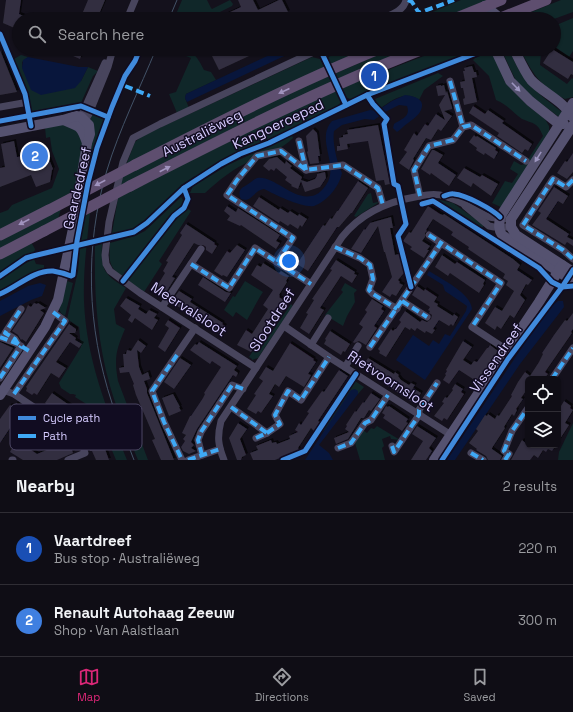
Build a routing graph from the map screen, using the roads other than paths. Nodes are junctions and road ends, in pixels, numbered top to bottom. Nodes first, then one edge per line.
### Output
1 (135, 0) edge
2 (406, 0) edge
3 (501, 0) edge
4 (546, 0) edge
5 (485, 6) junction
6 (130, 12) edge
7 (395, 12) edge
8 (471, 12) edge
9 (485, 12) edge
10 (492, 12) edge
11 (517, 12) edge
12 (111, 56) edge
13 (305, 56) edge
14 (362, 56) edge
15 (406, 56) edge
16 (498, 56) edge
17 (518, 56) edge
18 (450, 81) dead end
19 (23, 102) dead end
20 (0, 107) edge
21 (571, 107) edge
22 (81, 121) junction
23 (573, 123) edge
24 (559, 124) junction
25 (463, 127) junction
26 (0, 132) edge
27 (299, 141) dead end
28 (526, 161) dead end
29 (306, 170) junction
30 (573, 180) edge
31 (420, 196) junction
32 (383, 205) junction
33 (504, 223) junction
34 (0, 235) edge
35 (429, 235) dead end
36 (441, 243) junction
37 (335, 247) junction
38 (201, 249) dead end
39 (0, 254) edge
40 (573, 259) edge
41 (277, 262) junction
42 (191, 264) junction
43 (560, 268) junction
44 (573, 272) edge
45 (573, 280) edge
46 (311, 284) junction
47 (402, 301) junction
48 (162, 307) junction
49 (21, 309) dead end
50 (397, 309) junction
51 (53, 312) junction
52 (427, 317) dead end
53 (328, 318) dead end
54 (284, 326) junction
55 (195, 328) junction
56 (0, 338) edge
57 (311, 345) junction
58 (358, 346) dead end
59 (23, 347) junction
60 (370, 347) dead end
61 (573, 348) edge
62 (507, 350) junction
63 (329, 357) junction
64 (345, 367) junction
65 (256, 368) junction
66 (554, 376) edge
67 (0, 378) edge
68 (437, 383) dead end
69 (244, 389) junction
70 (2, 392) edge
71 (14, 394) junction
72 (388, 395) junction
73 (29, 404) edge
74 (231, 407) junction
75 (525, 412) edge
76 (418, 415) junction
77 (267, 433) junction
78 (451, 435) junction
79 (256, 438) dead end
80 (392, 446) dead end
81 (338, 448) dead end
82 (220, 449) junction
83 (472, 453) dead end
84 (202, 455) junction
85 (86, 456) edge
86 (68, 460) edge
87 (182, 460) edge
88 (188, 460) edge
89 (224, 460) edge
90 (434, 460) edge
91 (483, 460) edge
92 (505, 460) edge

1 - 6 street
2 - 7 street
3 - 5 main road
4 - 11 main road
5 - 8 main road
5 - 9 street
5 - 10 street
12 - 22 street
13 - 48 street, Meervalsloot
14 -> 34 main road, Australiëweg, bridge
39 -> 15 main road, Australiëweg, bridge
16 -> 24 street
17 - 21 street
18 - 25 street
19 - 20 street
21 - 23 street
21 - 24 street
22 - 26 street
22 - 51 street, Gaardedreef
23 - 24 street
23 - 33 street
24 -> 33 street
25 - 28 street
25 - 31 street
27 - 29 street
29 - 32 street
29 - 41 street
30 - 40 street
31 - 32 street, Slootdreef
31 - 33 street, Slootdreef
32 - 37 street, Slootdreef
33 - 43 street
35 - 36 street
36 - 47 street
36 - 62 street
37 - 46 street, Slootdreef
37 - 50 street
38 - 42 street
41 - 42 street
41 - 46 street
42 - 48 street
43 - 44 street
43 - 45 street
43 - 62 street, Vissendreef
46 - 54 street, Slootdreef
47 - 50 street
47 - 52 street
48 - 55 street, Meervalsloot
49 - 59 street
50 - 60 street
51 - 59 street, Gaardedreef
51 - 71 street
53 - 57 street
54 - 57 street, Rietvoornsloot
54 - 65 street, Slootdreef
55 - 65 street, Meervalsloot
55 - 87 street
56 - 59 street
57 - 63 street, Rietvoornsloot
58 - 64 street
59 - 67 street, Gaardedreef
59 - 70 street, Gaardedreef
61 - 66 street
62 - 78 street, Vissendreef
63 - 64 street, Rietvoornsloot
63 - 77 street
64 - 72 street, Rietvoornsloot
65 - 69 street, Slootdreef
68 - 76 street
69 - 74 street, Slootdreef
69 - 84 street
70 - 71 street
71 - 73 street
72 - 76 street, Rietvoornsloot
72 - 81 street
74 - 77 street
74 - 82 street, Slootdreef
75 - 92 street
76 - 78 street, Rietvoornsloot
76 - 80 street
77 - 79 street
78 - 90 street, Vissendreef
82 - 84 street
82 - 89 street, Slootdreef
83 - 91 street
84 - 88 street
85 - 86 street

